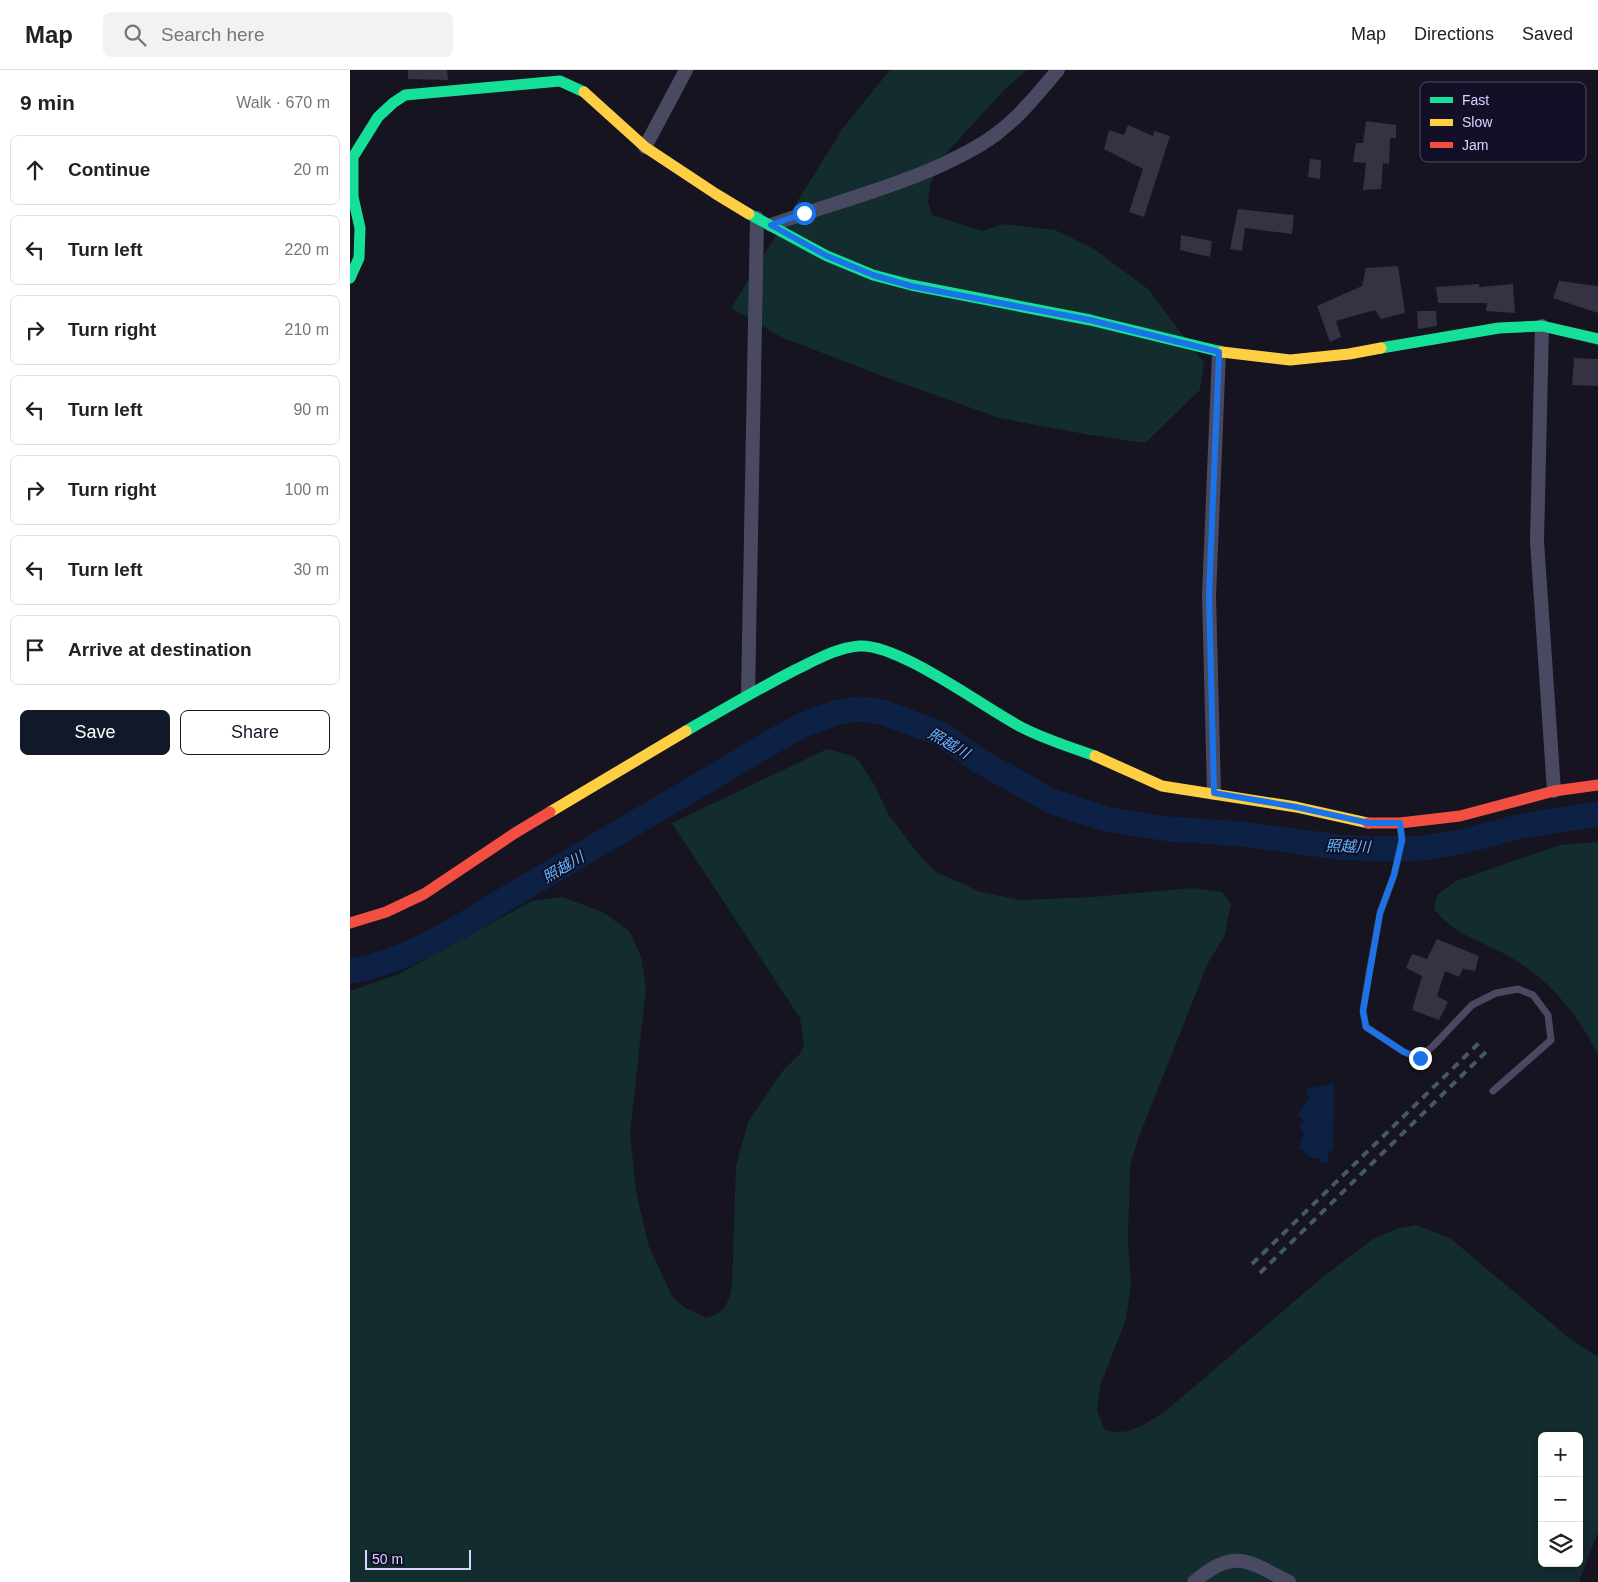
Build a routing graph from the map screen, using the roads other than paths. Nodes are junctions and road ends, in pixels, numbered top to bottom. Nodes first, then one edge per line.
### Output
1 (686, 70) edge
2 (1058, 70) edge
3 (645, 147) junction
4 (757, 218) junction
5 (771, 225) junction
6 (350, 278) edge
7 (1542, 326) junction
8 (1598, 339) edge
9 (1219, 352) junction
10 (748, 694) junction
11 (1598, 784) edge
12 (1554, 791) junction
13 (1214, 793) junction
14 (1400, 823) junction
15 (350, 923) edge
16 (1493, 1091) dead end
17 (1194, 1582) edge
18 (1289, 1582) edge

1 - 3 street
2 - 5 street
3 - 4 street
3 - 6 street
4 - 5 street
4 - 10 street
5 - 9 street
7 - 8 street
7 - 9 street
7 - 12 street
9 - 13 street
10 - 13 street
10 - 15 street
11 - 12 street
12 - 14 street
13 - 14 street
14 - 16 lane
17 - 18 street

